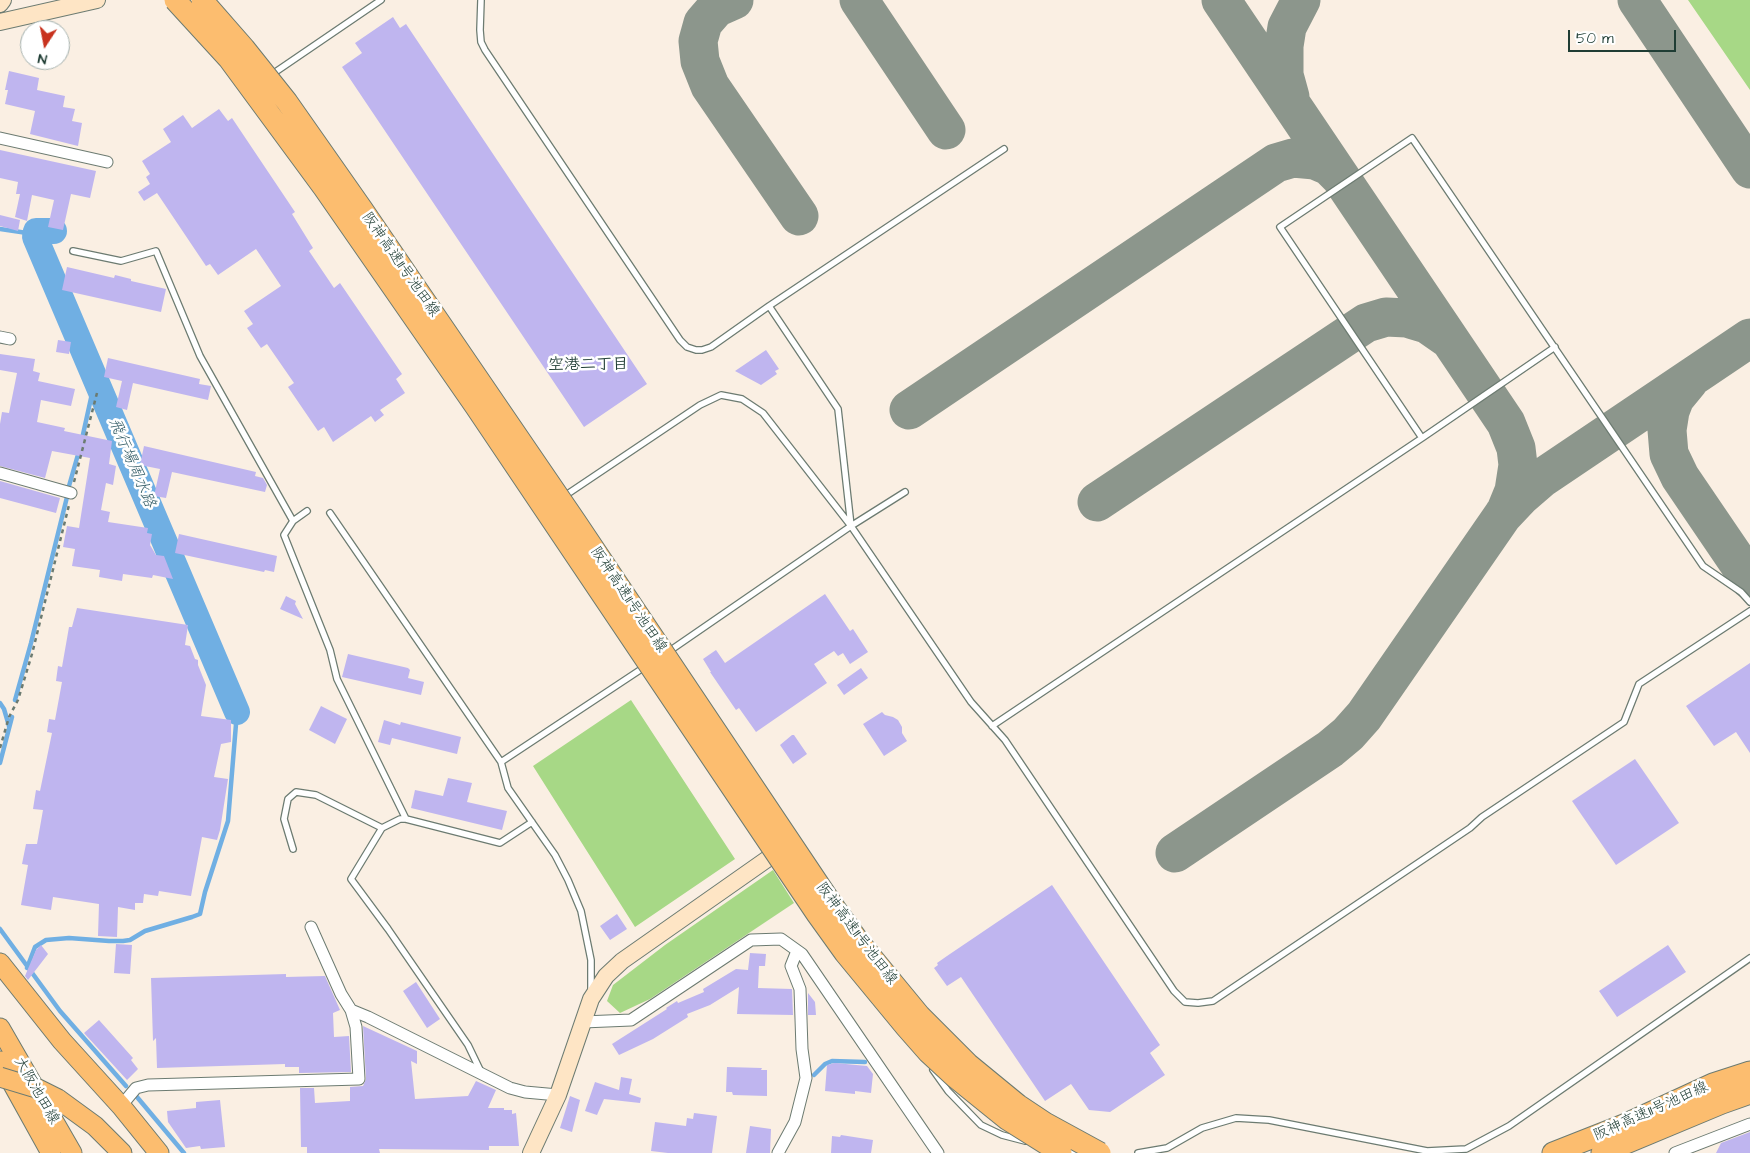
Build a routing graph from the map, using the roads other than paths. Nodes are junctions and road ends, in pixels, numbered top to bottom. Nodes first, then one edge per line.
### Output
1 (3, 0) edge
2 (96, 0) edge
3 (174, 0) edge
4 (201, 0) edge
5 (217, 0) edge
6 (381, 0) edge
7 (481, 0) edge
8 (0, 4) edge
9 (0, 22) edge
10 (229, 34) junction
11 (261, 82) junction
12 (0, 138) edge
13 (1004, 149) dead end
14 (107, 162) dead end
15 (73, 251) dead end
16 (769, 306) junction
17 (1555, 347) junction
18 (1422, 438) junction
19 (0, 474) edge
20 (905, 492) dead end
21 (71, 493) road end
22 (551, 505) junction
23 (307, 511) dead end
24 (330, 513) dead end
25 (293, 521) junction
26 (851, 526) junction
27 (1750, 602) edge
28 (1750, 611) edge
29 (656, 660) junction
30 (992, 726) junction
31 (501, 762) junction
32 (406, 819) junction
33 (532, 822) junction
34 (382, 828) junction
35 (293, 849) dead end
36 (311, 927) dead end
37 (798, 951) junction
38 (855, 954) dead end
39 (1750, 958) edge
40 (0, 963) edge
41 (0, 978) edge
42 (591, 1000) junction
43 (350, 1010) junction
44 (583, 1022) junction
45 (0, 1028) edge
46 (926, 1058) dead end
47 (0, 1061) edge
48 (931, 1066) dead end
49 (1750, 1072) edge
50 (482, 1074) junction
51 (0, 1077) edge
52 (1750, 1093) edge
53 (558, 1096) junction
54 (120, 1106) junction
55 (1750, 1124) edge
56 (49, 1153) edge
57 (72, 1153) edge
58 (122, 1153) edge
59 (146, 1153) edge
60 (159, 1153) edge
61 (531, 1153) edge
62 (778, 1153) edge
63 (938, 1153) edge
64 (1061, 1153) edge
65 (1079, 1153) edge
66 (1100, 1153) edge
67 (1138, 1153) edge
68 (1553, 1153) edge
69 (1602, 1153) edge
70 (1675, 1153) edge

1 - 8 street
2 - 9 street
3 - 64 highway, 阪神高速11号池田線, bridge
4 - 10 street
4 - 66 highway, 阪神高速11号池田線, bridge
5 - 10 street
6 - 11 lane
7 - 16 lane
10 - 11 street
11 - 22 street
12 - 14 street
13 - 16 lane
15 - 25 lane
16 - 26 lane
17 - 18 lane
17 - 18 lane
17 - 27 lane
18 - 30 lane
19 - 21 street
20 - 26 lane
22 - 26 lane
22 - 29 street
23 - 25 lane
24 - 31 lane
25 - 32 lane
26 - 29 lane
26 - 30 lane
28 - 30 lane
29 - 31 lane
29 - 42 street
31 - 33 lane
32 - 33 lane
32 - 34 lane
33 - 42 lane
34 - 35 lane
34 - 50 lane
36 - 43 street
37 - 44 street
37 - 62 street
37 - 63 street
38 - 46 lane
39 - 67 lane
40 - 54 main road
41 - 59 main road
42 - 44 street
43 - 50 street
43 - 54 street
44 - 53 street
45 - 57 main road, 大阪池田線
47 - 56 main road, 大阪池田線
48 - 65 lane
49 - 68 highway, 阪神高速11号池田線
50 - 53 street
51 - 58 main road, bridge
52 - 69 highway, 阪神高速11号池田線
53 - 61 street
54 - 60 main road
55 - 70 street

